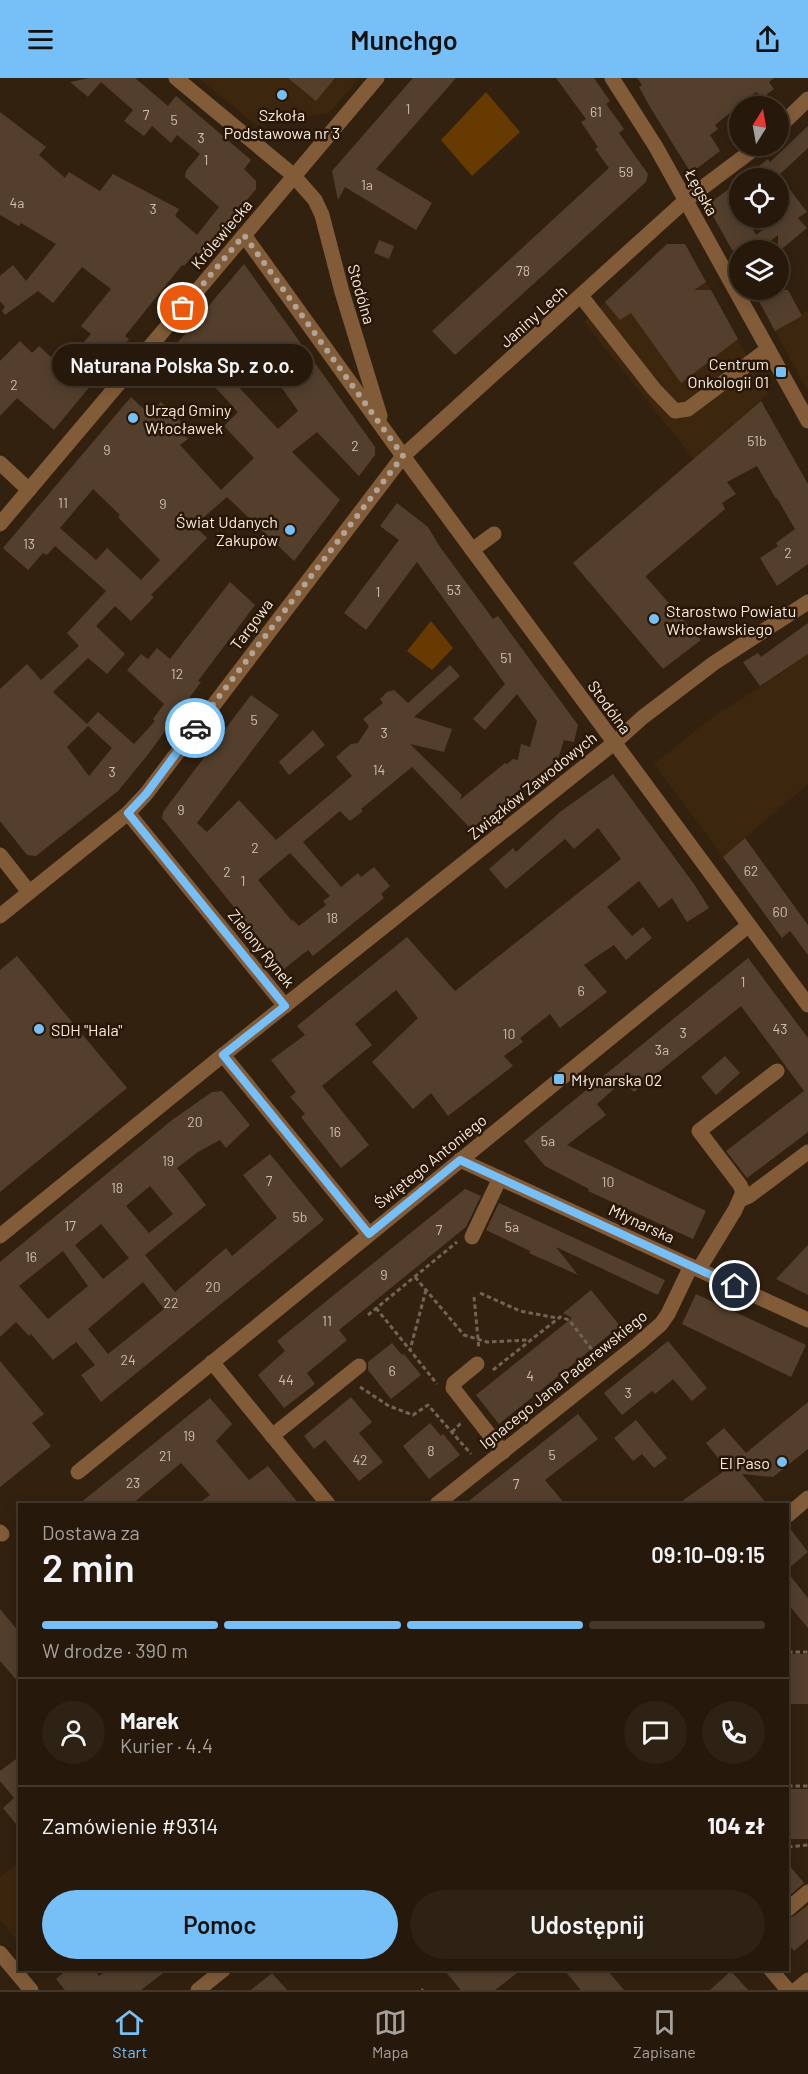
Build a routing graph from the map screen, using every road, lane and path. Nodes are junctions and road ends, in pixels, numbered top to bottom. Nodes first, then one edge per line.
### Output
1 (176, 78) edge
2 (377, 78) edge
3 (612, 78) edge
4 (808, 99) edge
5 (789, 117) edge
6 (745, 156) edge
7 (293, 175) junction
8 (686, 200) junction
9 (244, 235) junction
10 (581, 296) junction
11 (768, 348) junction
12 (808, 421) edge
13 (384, 430) junction
14 (403, 456) junction
15 (0, 464) edge
16 (29, 490) junction
17 (0, 524) edge
18 (494, 534) dead end
19 (472, 550) junction
20 (808, 602) edge
21 (614, 743) junction
22 (128, 813) junction
23 (0, 855) edge
24 (29, 892) junction
25 (0, 916) edge
26 (749, 924) junction
27 (808, 1005) edge
28 (285, 1006) junction
29 (223, 1055) junction
30 (777, 1071) dead end
31 (808, 1152) edge
32 (460, 1160) junction
33 (500, 1178) junction
34 (741, 1199) junction
35 (475, 1231) joint
36 (369, 1234) junction
37 (0, 1236) edge
38 (695, 1268) junction
39 (415, 1277) junction
40 (426, 1290) junction
41 (480, 1293) dead end
42 (474, 1297) dead end
43 (376, 1308) junction
44 (368, 1315) dead end
45 (557, 1318) junction
46 (808, 1320) edge
47 (478, 1340) junction
48 (531, 1340) junction
49 (410, 1350) junction
50 (598, 1358) dead end
51 (212, 1362) junction
52 (481, 1365) junction
53 (360, 1366) dead end
54 (347, 1377) junction
55 (437, 1385) dead end
56 (465, 1420) dead end
57 (452, 1432) junction
58 (272, 1436) junction
59 (503, 1452) junction
60 (471, 1454) dead end
61 (78, 1472) dead end
62 (808, 1498) edge
63 (327, 1503) edge
64 (438, 1503) edge
65 (789, 1514) edge
66 (789, 1652) edge
67 (808, 1652) edge
68 (789, 1786) edge
69 (808, 1786) edge
70 (808, 1845) edge
71 (789, 1847) edge
72 (808, 1892) edge
73 (789, 1908) edge
74 (0, 1953) edge
75 (223, 1971) edge
76 (772, 1971) edge
77 (808, 1980) edge
78 (31, 1990) edge
79 (198, 1990) edge
80 (788, 1990) edge
81 (796, 1990) edge

1 - 7 street, Stodólna
2 - 7 street, Królewiecka
3 - 8 street, Łęgska
4 - 5 street
6 - 8 street, Janiny Lech
7 - 9 street, Królewiecka
7 - 13 street, Stodólna
8 - 10 street, Janiny Lech
8 - 11 street, Łęgska
9 - 13 street, Stodólna
9 - 16 street, Królewiecka
10 - 11 street
10 - 14 street, Janiny Lech
11 - 12 street, Łęgska
13 - 14 street, Stodólna
14 - 19 street, Stodólna
14 - 22 street, Targowa
15 - 16 street
16 - 17 street, Królewiecka
18 - 19 street
19 - 21 street, Stodólna
20 - 21 street, Związków Zawodowych
21 - 26 street, Stodólna
21 - 28 street, Związków Zawodowych
22 - 24 street
22 - 28 street, Zielony Rynek
23 - 24 street
24 - 25 street
26 - 27 street, Stodólna
26 - 32 street, Świętego Antoniego
28 - 29 street, Zielony Rynek
29 - 36 street
29 - 37 street, Zielony Rynek
30 - 34 street
31 - 34 street
32 - 33 street, Młynarska
32 - 36 street, Świętego Antoniego
33 - 35 street
33 - 38 street, Młynarska
34 - 38 street, Ignacego Jana Paderewskiego
35 - 39 path
36 - 51 street, Świętego Antoniego
38 - 46 street, Młynarska
38 - 59 street, Ignacego Jana Paderewskiego
39 - 40 path
39 - 43 path
40 - 47 path
40 - 49 path
41 - 45 path
42 - 47 path
43 - 44 path
43 - 49 path
45 - 48 path
45 - 50 path
47 - 48 path
47 - 52 path
48 - 52 path
49 - 55 path
51 - 58 street
51 - 61 street, Świętego Antoniego
52 - 59 street
53 - 54 street
54 - 57 path
54 - 58 street
56 - 57 path
57 - 60 path
58 - 63 street
59 - 64 street, Ignacego Jana Paderewskiego
62 - 65 street
66 - 67 path
68 - 69 path
70 - 71 path
72 - 73 street
74 - 78 street
75 - 79 street
76 - 80 street
77 - 81 street

